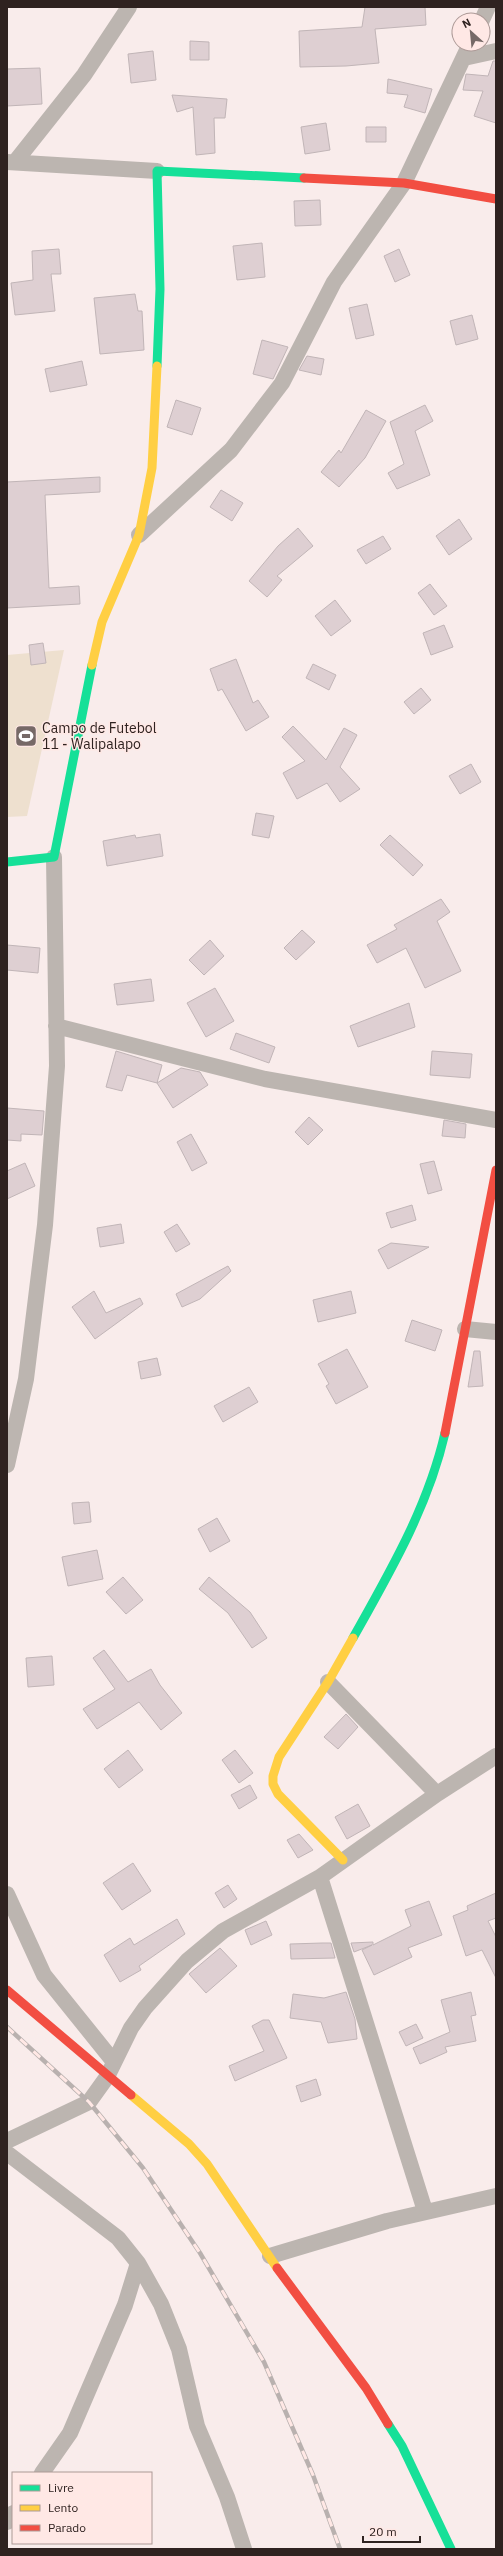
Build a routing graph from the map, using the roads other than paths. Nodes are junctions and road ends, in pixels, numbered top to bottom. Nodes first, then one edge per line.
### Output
1 (129, 7) edge
2 (467, 52) edge
3 (11, 162) edge
4 (157, 171) junction
5 (404, 183) junction
6 (496, 199) edge
7 (139, 535) junction
8 (54, 857) junction
9 (7, 862) edge
10 (56, 1026) junction
11 (496, 1120) edge
12 (496, 1170) edge
13 (464, 1329) junction
14 (496, 1332) edge
15 (7, 1465) edge
16 (328, 1682) junction
17 (496, 1756) edge
18 (437, 1794) junction
19 (343, 1860) junction
20 (320, 1877) junction
21 (7, 1894) edge
22 (7, 1990) edge
23 (114, 2062) junction
24 (107, 2077) junction
25 (7, 2141) edge
26 (7, 2152) edge
27 (496, 2196) edge
28 (425, 2211) junction
29 (270, 2256) junction
30 (138, 2263) junction
31 (43, 2472) edge
32 (244, 2549) edge
33 (451, 2549) edge

1 - 3 street
2 - 5 street
3 - 4 street
4 - 5 street
4 - 7 street
5 - 6 street
5 - 7 street
7 - 8 street
8 - 9 street
8 - 10 street
10 - 11 street
10 - 15 street
12 - 13 street
13 - 14 street
13 - 16 street
16 - 18 street
16 - 19 street
17 - 18 street
18 - 19 street
19 - 20 street
20 - 23 street
20 - 28 street
21 - 23 street
22 - 24 street
23 - 24 street
24 - 25 street
24 - 29 street
26 - 30 street
27 - 28 street
28 - 29 street
29 - 33 street
30 - 31 street
30 - 32 street

